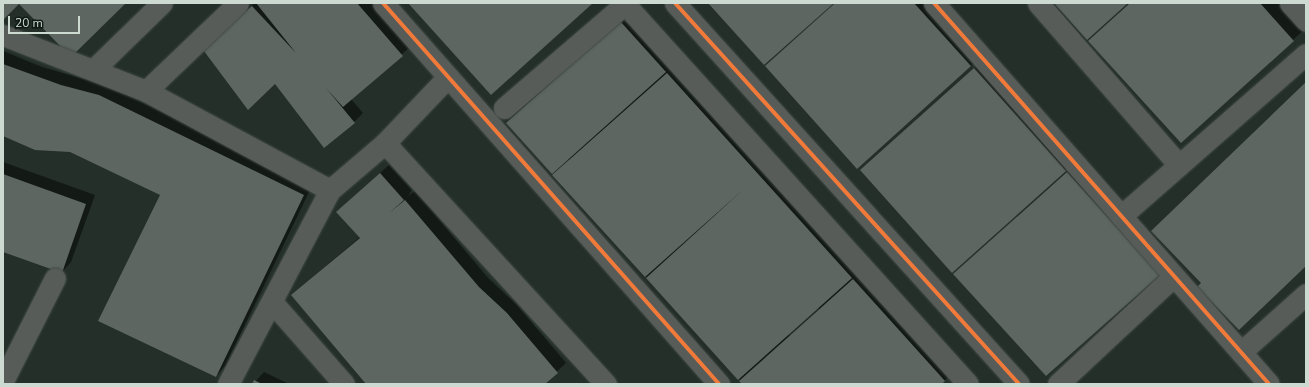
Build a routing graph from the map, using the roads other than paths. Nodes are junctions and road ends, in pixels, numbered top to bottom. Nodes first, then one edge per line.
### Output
1 (162, 3) edge
2 (238, 3) edge
3 (383, 3) edge
4 (675, 3) edge
5 (934, 3) edge
6 (1038, 3) edge
7 (1290, 3) edge
8 (624, 4) edge
9 (1306, 21) edge
10 (3, 35) edge
11 (1306, 54) edge
12 (93, 70) junction
13 (447, 78) junction
14 (146, 91) junction
15 (504, 108) dead end
16 (385, 143) junction
17 (1179, 165) junction
18 (330, 190) junction
19 (1121, 216) junction
20 (1174, 276) junction
21 (55, 278) dead end
22 (272, 302) junction
23 (1303, 302) edge
24 (1240, 352) junction
25 (5, 370) edge
26 (228, 384) edge
27 (344, 384) edge
28 (606, 384) edge
29 (720, 384) edge
30 (968, 384) edge
31 (1019, 384) edge
32 (1058, 384) edge
33 (1269, 384) edge

1 - 12 street
2 - 14 street
3 - 13 street
4 - 31 street
5 - 19 street
6 - 17 street
7 - 9 street
8 - 15 street
8 - 30 street
10 - 12 street
11 - 17 street
12 - 14 street
13 - 16 street
13 - 29 street
14 - 18 street
16 - 18 street
16 - 28 street
17 - 19 street
18 - 22 street
19 - 20 street
20 - 24 street
20 - 32 street
21 - 25 street
22 - 26 street
22 - 27 street
23 - 24 street
24 - 33 street

